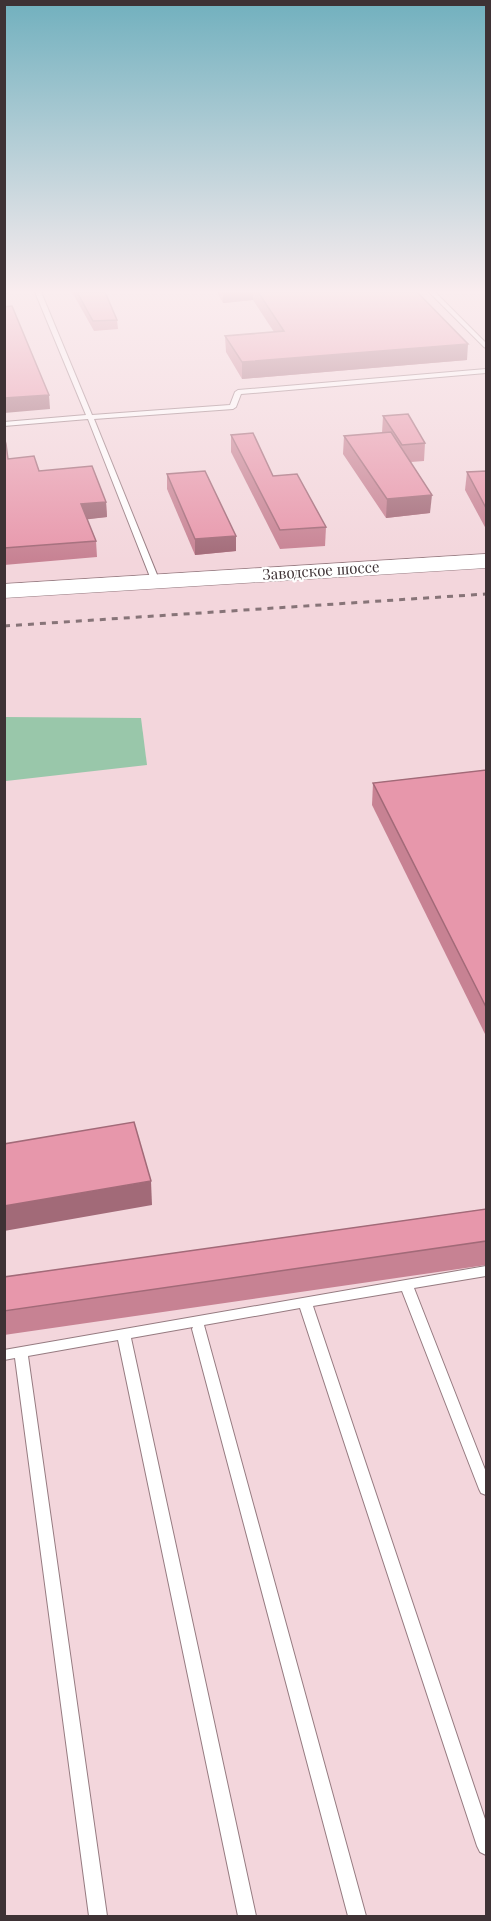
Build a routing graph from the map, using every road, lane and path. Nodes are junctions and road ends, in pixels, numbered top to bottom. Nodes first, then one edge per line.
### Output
1 (75, 382) edge
2 (360, 382) edge
3 (90, 417) junction
4 (4, 424) edge
5 (486, 561) edge
6 (156, 582) junction
7 (4, 591) edge
8 (486, 1271) edge
9 (406, 1285) junction
10 (305, 1303) junction
11 (199, 1329) dead end
12 (123, 1334) junction
13 (21, 1352) junction
14 (4, 1355) edge
15 (486, 1489) edge
16 (486, 1846) edge
17 (98, 1917) edge
18 (247, 1917) edge
19 (357, 1917) edge

1 - 3 lane
2 - 3 lane
3 - 4 lane
3 - 6 lane
5 - 6 main road, Заводское шоссе
6 - 7 main road, Заводское шоссе
8 - 9 lane
9 - 10 lane
9 - 15 lane
10 - 12 lane
10 - 16 lane
11 - 19 lane
12 - 13 lane
12 - 18 lane
13 - 14 lane
13 - 17 lane

